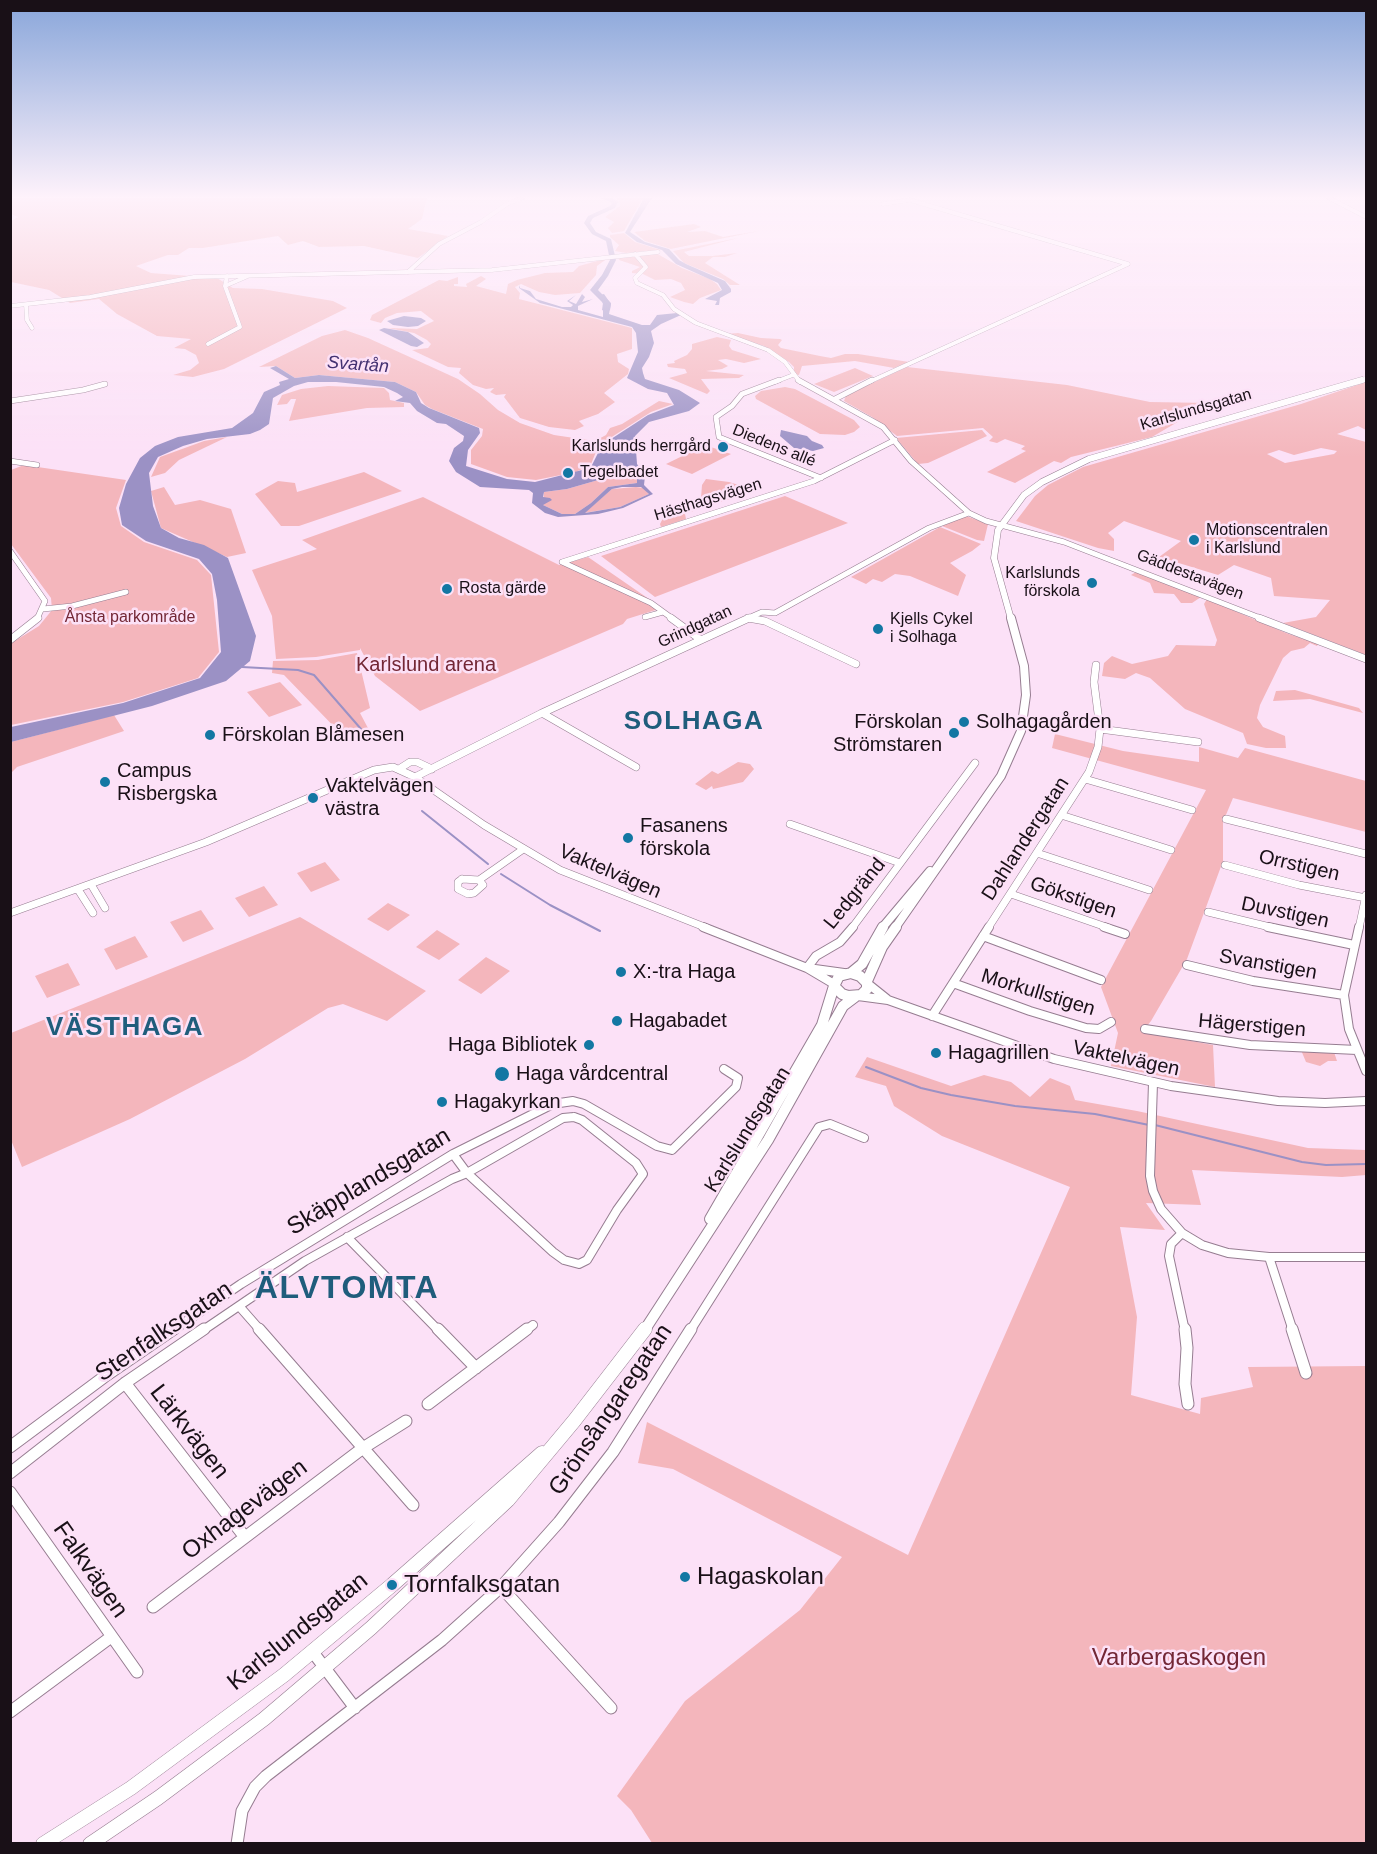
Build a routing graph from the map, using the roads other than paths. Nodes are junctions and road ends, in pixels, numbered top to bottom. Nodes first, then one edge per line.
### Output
1 (148, 285) edge
2 (230, 285) edge
3 (640, 285) edge
4 (1086, 285) edge
5 (225, 286) joint
6 (26, 304) junction
7 (10, 306) edge
8 (32, 328) dead end
9 (208, 344) dead end
10 (793, 375) junction
11 (1366, 379) edge
12 (105, 384) dead end
13 (835, 399) junction
14 (10, 401) edge
15 (895, 440) junction
16 (10, 461) edge
17 (37, 465) dead end
18 (821, 478) junction
19 (969, 513) junction
20 (1003, 525) junction
21 (10, 551) edge
22 (126, 592) dead end
23 (43, 609) junction
24 (663, 612) junction
25 (775, 613) junction
26 (645, 617) dead end
27 (747, 618) junction
28 (770, 623) junction
29 (10, 640) edge
30 (701, 640) junction
31 (1366, 659) edge
32 (856, 664) dead end
33 (1096, 665) dead end
34 (542, 713) junction
35 (1100, 729) junction
36 (1198, 742) dead end
37 (975, 763) dead end
38 (636, 767) dead end
39 (399, 769) junction
40 (432, 769) junction
41 (416, 777) junction
42 (1084, 779) junction
43 (1192, 810) dead end
44 (1061, 815) junction
45 (1226, 819) dead end
46 (790, 824) dead end
47 (522, 850) junction
48 (1171, 850) dead end
49 (1037, 853) junction
50 (946, 854) junction
51 (1366, 854) edge
52 (900, 863) junction
53 (1226, 865) dead end
54 (123, 873) junction
55 (478, 880) dead end
56 (92, 886) junction
57 (1149, 890) dead end
58 (78, 891) junction
59 (1011, 894) junction
60 (1366, 897) edge
61 (105, 908) dead end
62 (93, 912) dead end
63 (1208, 912) dead end
64 (10, 915) edge
65 (1125, 934) dead end
66 (983, 936) junction
67 (1354, 945) junction
68 (1187, 965) dead end
69 (807, 968) junction
70 (848, 973) junction
71 (1101, 980) dead end
72 (867, 982) junction
73 (953, 983) junction
74 (834, 985) junction
75 (1344, 995) junction
76 (856, 996) junction
77 (888, 1000) junction
78 (932, 1016) junction
79 (1111, 1022) dead end
80 (1145, 1029) dead end
81 (1357, 1050) junction
82 (724, 1070) dead end
83 (1366, 1071) edge
84 (1153, 1083) junction
85 (1366, 1101) edge
86 (864, 1138) dead end
87 (453, 1154) junction
88 (466, 1173) junction
89 (1182, 1233) junction
90 (347, 1237) junction
91 (1269, 1257) junction
92 (1366, 1257) edge
93 (674, 1285) junction
94 (239, 1306) junction
95 (533, 1325) dead end
96 (476, 1368) junction
97 (1306, 1373) dead end
98 (125, 1383) junction
99 (428, 1404) dead end
100 (1188, 1404) dead end
101 (406, 1421) dead end
102 (564, 1433) junction
103 (10, 1448) edge
104 (363, 1448) junction
105 (10, 1473) edge
106 (10, 1492) edge
107 (413, 1505) dead end
108 (244, 1536) junction
109 (501, 1587) junction
110 (153, 1607) dead end
111 (111, 1637) junction
112 (312, 1651) junction
113 (325, 1667) junction
114 (137, 1672) dead end
115 (355, 1708) junction
116 (611, 1708) dead end
117 (10, 1712) edge
118 (43, 1844) edge
119 (90, 1844) edge
120 (237, 1844) edge

1 - 6 street
2 - 5 street
3 - 10 street
4 - 13 street
5 - 9 street
6 - 7 street
6 - 8 street
10 - 13 street
10 - 18 street, Diedens allé
11 - 20 main road, Karlslundsgatan
12 - 14 street
13 - 15 street
15 - 18 street, Hästhagsvägen
15 - 19 street
16 - 17 street
18 - 24 street, Hästhagsvägen
19 - 20 street, Gäddestavägen
19 - 25 street, Grindgatan
20 - 31 street, Gäddestavägen
20 - 50 main road, Karlslundsgatan
21 - 23 street
22 - 23 street
23 - 29 street
24 - 26 street
24 - 30 street
25 - 27 street, Grindgatan
25 - 28 street
27 - 28 street
27 - 30 street, Grindgatan
28 - 32 street
30 - 34 street, Grindgatan
33 - 35 street, Dahlandergatan
34 - 38 street
34 - 40 street, Grindgatan
35 - 36 street
35 - 42 street, Dahlandergatan
37 - 52 street, Ledgränd
39 - 40 street
39 - 41 street, Vaktelvägen
39 - 54 street
40 - 41 street, Grindgatan
41 - 47 street, Vaktelvägen
42 - 43 street
42 - 44 street, Dahlandergatan
44 - 48 street
44 - 49 street, Dahlandergatan
45 - 51 street
46 - 52 street, Ledgränd
47 - 55 street
47 - 69 street, Vaktelvägen
49 - 57 street
49 - 59 street, Dahlandergatan
50 - 70 main road, Karlslundsgatan
50 - 72 main road, Karlslundsgatan
52 - 69 street, Ledgränd
53 - 60 street, Orrstigen
54 - 56 street
54 - 64 street
56 - 58 street
56 - 61 street
58 - 62 street
58 - 64 street
59 - 65 street, Gökstigen
59 - 66 street, Dahlandergatan
60 - 67 street
63 - 67 street, Duvstigen
66 - 71 street
66 - 73 street, Dahlandergatan
67 - 75 street
68 - 75 street, Svanstigen
69 - 70 street, Vaktelvägen
69 - 74 street, Vaktelvägen
70 - 72 main road
70 - 74 main road
72 - 76 main road
72 - 77 street, Vaktelvägen
73 - 78 street, Dahlandergatan
73 - 79 street, Morkullstigen
74 - 76 main road
74 - 93 main road, Karlslundsgatan
75 - 81 street
76 - 77 street, Vaktelvägen
76 - 93 main road, Karlslundsgatan
77 - 78 street, Vaktelvägen
78 - 84 street, Vaktelvägen
80 - 81 street, Hägerstigen
81 - 83 street
82 - 87 street, Skäpplandsgatan
84 - 85 street, Vaktelvägen
84 - 89 street
86 - 109 street, Grönsångaregatan
87 - 88 street
87 - 103 street, Skäpplandsgatan
88 - 88 street, Stenfalksgatan
88 - 90 street, Stenfalksgatan
89 - 91 street
89 - 100 street
90 - 94 street, Stenfalksgatan
90 - 96 street
91 - 92 street
91 - 97 street
93 - 102 main road, Karlslundsgatan
94 - 98 street, Stenfalksgatan
94 - 104 street
95 - 96 street
96 - 99 street
98 - 105 street, Stenfalksgatan
98 - 108 street, Lärkvägen
101 - 104 street, Oxhagevägen
102 - 112 main road, Karlslundsgatan
102 - 113 main road, Karlslundsgatan
104 - 107 street
104 - 108 street, Oxhagevägen
106 - 111 street, Falkvägen
108 - 110 street, Oxhagevägen
109 - 115 street, Grönsångaregatan
109 - 116 street
111 - 114 street, Falkvägen
111 - 117 street
112 - 113 street
112 - 118 main road, Karlslundsgatan
113 - 115 street
113 - 119 main road, Karlslundsgatan
115 - 120 street, Grönsångaregatan

